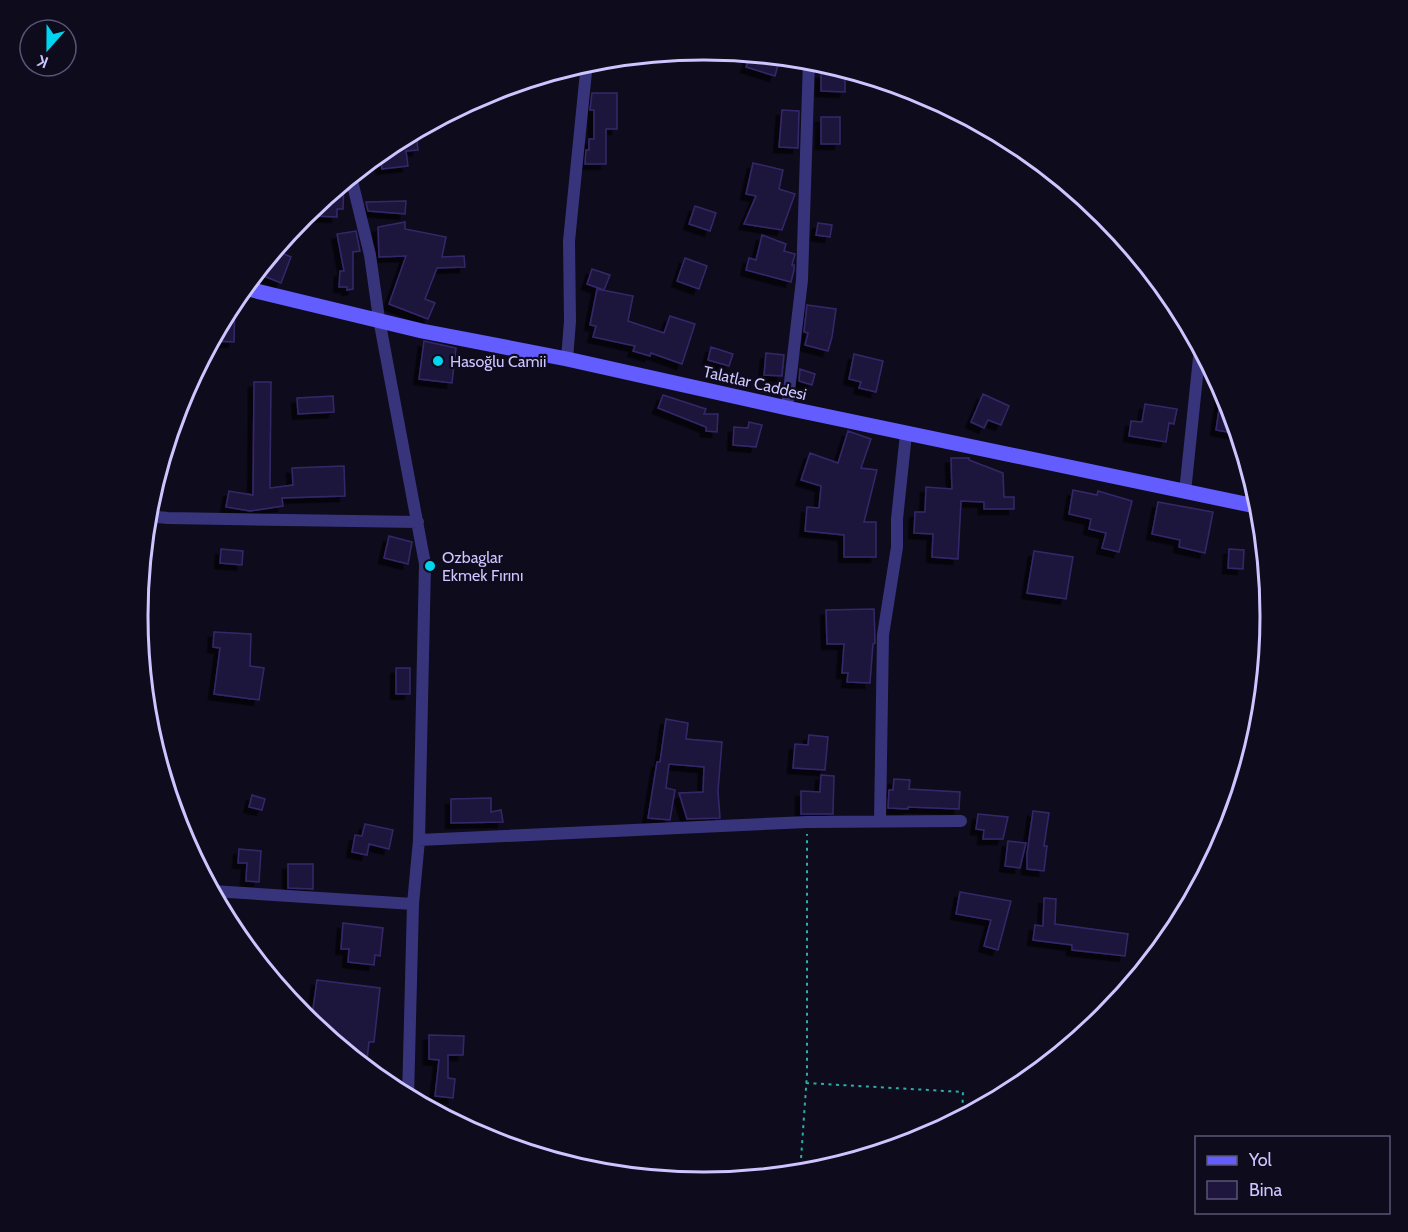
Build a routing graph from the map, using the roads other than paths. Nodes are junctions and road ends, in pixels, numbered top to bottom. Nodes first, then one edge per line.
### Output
1 (808, 70) edge
2 (586, 73) edge
3 (353, 185) edge
4 (254, 290) edge
5 (379, 319) junction
6 (567, 358) junction
7 (1199, 362) edge
8 (787, 408) junction
9 (906, 434) junction
10 (1185, 492) junction
11 (1248, 505) edge
12 (157, 517) edge
13 (418, 522) junction
14 (880, 821) junction
15 (961, 821) dead end
16 (419, 840) junction
17 (221, 892) edge
18 (413, 904) junction
19 (408, 1087) edge

1 - 8 street
2 - 6 street
3 - 5 street
4 - 5 street, Talatlar Caddesi
5 - 6 street, Talatlar Caddesi
5 - 13 street
6 - 8 street, Talatlar Caddesi
7 - 10 street
8 - 9 street, Talatlar Caddesi
9 - 10 street, Talatlar Caddesi
9 - 14 street
10 - 11 street, Talatlar Caddesi
12 - 13 street
13 - 16 street
14 - 15 street
14 - 16 street
16 - 18 street
17 - 18 street
18 - 19 street

